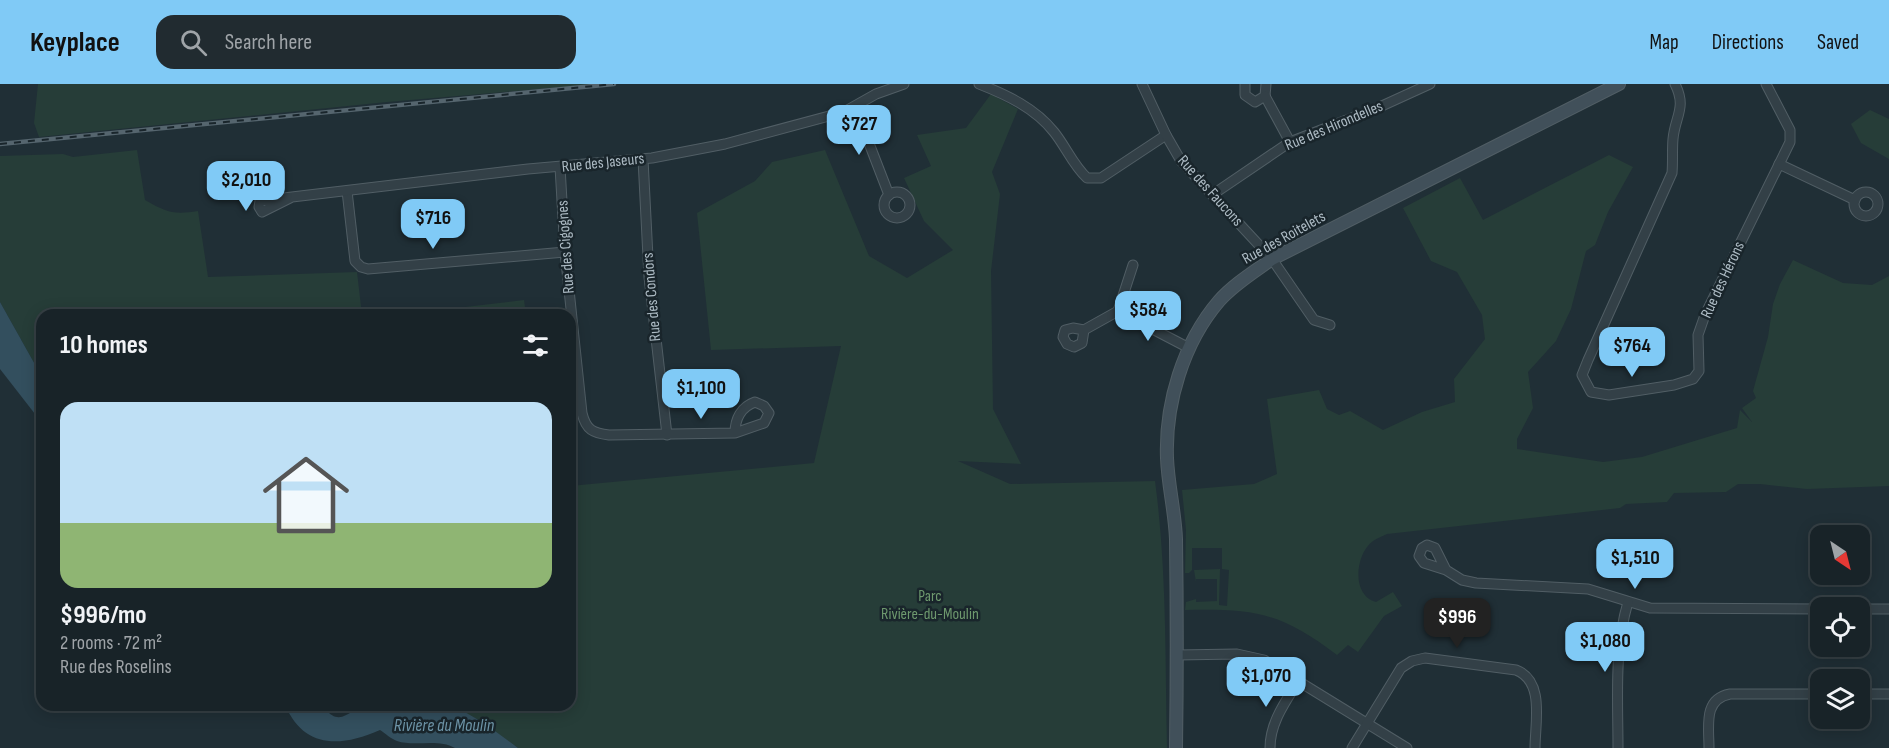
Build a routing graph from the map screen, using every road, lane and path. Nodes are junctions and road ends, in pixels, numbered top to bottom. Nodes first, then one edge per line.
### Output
1 (904, 84) edge
2 (979, 84) edge
3 (1142, 84) edge
4 (1245, 84) edge
5 (1266, 84) edge
6 (1430, 84) edge
7 (1619, 84) edge
8 (1675, 84) edge
9 (1766, 84) edge
10 (1266, 96) junction
11 (855, 107) junction
12 (1166, 135) junction
13 (1290, 142) junction
14 (643, 159) junction
15 (1779, 164) junction
16 (561, 167) junction
17 (347, 190) junction
18 (889, 195) dead end
19 (1212, 195) junction
20 (292, 197) dead end
21 (1855, 200) dead end
22 (565, 252) junction
23 (1272, 259) junction
24 (1132, 264) dead end
25 (571, 309) edge
26 (1118, 311) junction
27 (1330, 325) dead end
28 (1084, 330) dead end
29 (1190, 348) junction
30 (576, 350) edge
31 (735, 433) dead end
32 (667, 435) junction
33 (1446, 570) dead end
34 (1628, 602) junction
35 (1810, 609) edge
36 (1870, 609) edge
37 (1889, 609) edge
38 (1177, 654) junction
39 (1299, 680) junction
40 (1810, 694) edge
41 (1870, 694) edge
42 (1889, 694) edge
43 (1365, 724) junction
44 (1176, 748) edge
45 (1270, 748) edge
46 (1352, 748) edge
47 (1407, 748) edge
48 (1535, 748) edge
49 (1618, 748) edge
50 (1709, 748) edge

1 - 11 street, Rue des Jaseurs
2 - 12 street
3 - 12 street, Rue des Faucons
4 - 10 street
5 - 10 street
6 - 13 street, Rue des Hirondelles
7 - 23 street, Rue des Roitelets
8 - 15 street, Rue des Hérons
9 - 15 street, Rue des Hérons
10 - 13 street
11 - 14 street, Rue des Jaseurs
11 - 18 street
12 - 19 street, Rue des Faucons
13 - 19 street, Rue des Hirondelles
14 - 16 street, Rue des Jaseurs
14 - 32 street, Rue des Condors
15 - 21 street
16 - 17 street, Rue des Jaseurs
16 - 22 street, Rue des Cigognes
17 - 20 street, Rue des Jaseurs
17 - 22 street
19 - 23 street, Rue des Faucons
22 - 25 street, Rue des Cigognes
23 - 27 street, Rue des Faucons
23 - 29 street, Rue des Roitelets
24 - 26 street
26 - 28 street
26 - 29 street
29 - 38 street, Rue des Roitelets
30 - 32 street, Rue des Cigognes
31 - 32 street, Rue des Cigognes
33 - 34 street
34 - 35 street
34 - 49 street
36 - 37 street
38 - 39 street
38 - 44 street, Rue des Roitelets
39 - 43 street
39 - 45 street
40 - 50 street
41 - 42 street
43 - 46 street
43 - 47 street
43 - 48 street

